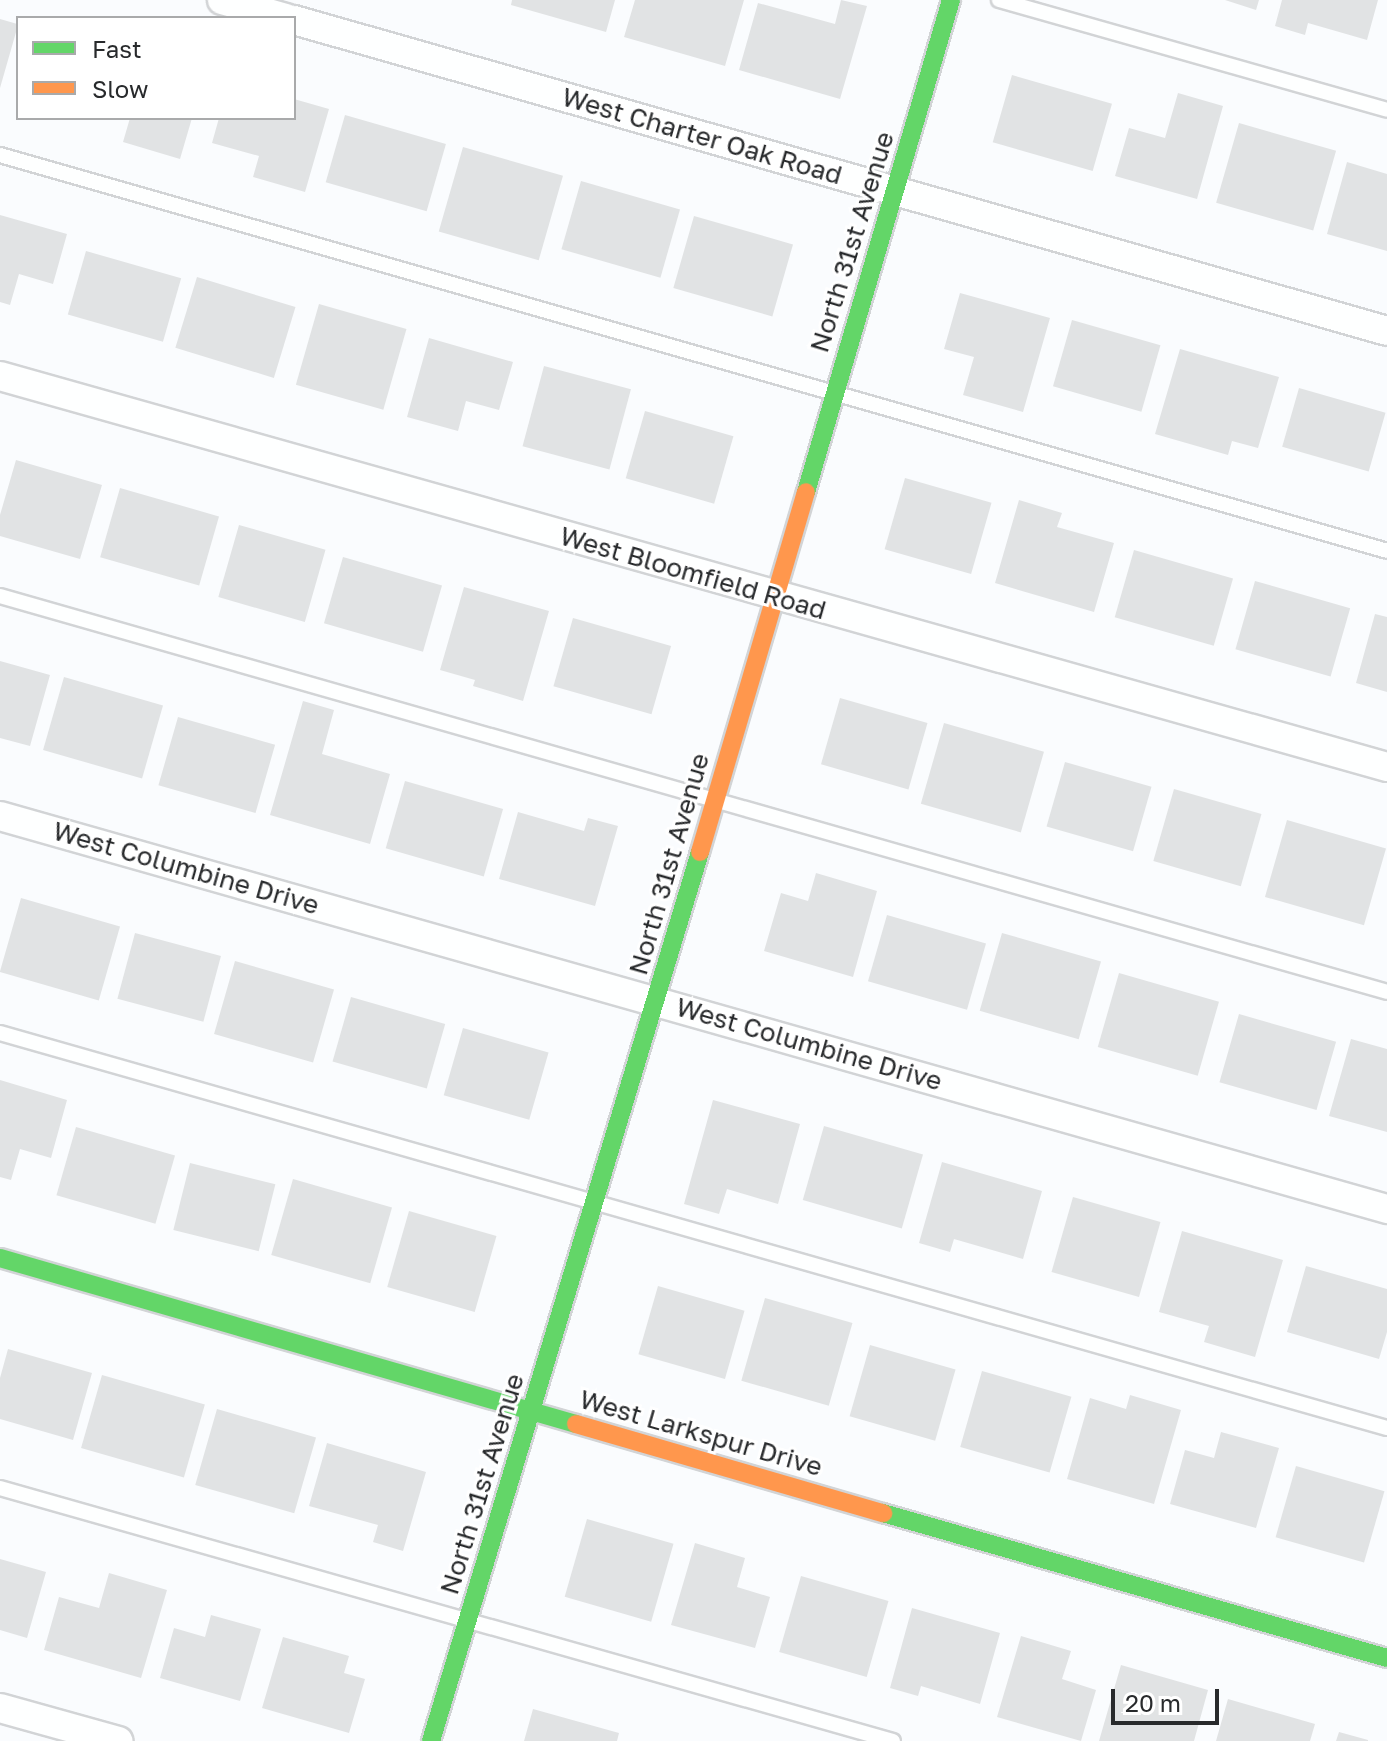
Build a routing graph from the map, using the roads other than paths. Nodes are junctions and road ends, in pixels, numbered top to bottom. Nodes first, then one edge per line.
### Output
1 (222, 0) edge
2 (951, 0) edge
3 (999, 0) edge
4 (279, 16) edge
5 (296, 21) edge
6 (1387, 110) edge
7 (0, 155) edge
8 (895, 190) junction
9 (1387, 331) edge
10 (0, 376) edge
11 (834, 393) junction
12 (1387, 551) edge
13 (0, 596) edge
14 (776, 596) junction
15 (1387, 767) edge
16 (715, 799) junction
17 (0, 816) edge
18 (1387, 992) edge
19 (656, 1001) junction
20 (0, 1033) edge
21 (594, 1202) junction
22 (1387, 1209) edge
23 (0, 1258) edge
24 (531, 1411) junction
25 (1387, 1428) edge
26 (0, 1488) edge
27 (468, 1620) junction
28 (1387, 1658) edge
29 (0, 1708) edge
30 (118, 1741) edge
31 (431, 1741) edge
32 (893, 1741) edge

1 - 4 street
2 - 8 street, North 31st Avenue
3 - 6 lane
5 - 8 street, West Charter Oak Road
7 - 11 lane
8 - 9 street, West Charter Oak Road
8 - 11 street, North 31st Avenue
10 - 14 street, West Bloomfield Road
11 - 12 lane
11 - 14 street, North 31st Avenue
13 - 16 lane
14 - 15 street, West Bloomfield Road
14 - 16 street, North 31st Avenue
16 - 18 lane
16 - 19 street, North 31st Avenue
17 - 19 street, West Columbine Drive
19 - 21 street, North 31st Avenue
19 - 22 street, West Columbine Drive
20 - 21 lane
21 - 24 street, North 31st Avenue
21 - 25 lane
23 - 24 street, West Larkspur Drive
24 - 27 street, North 31st Avenue
24 - 28 street, West Larkspur Drive
26 - 27 lane
27 - 31 street, North 31st Avenue
27 - 32 lane
29 - 30 street

